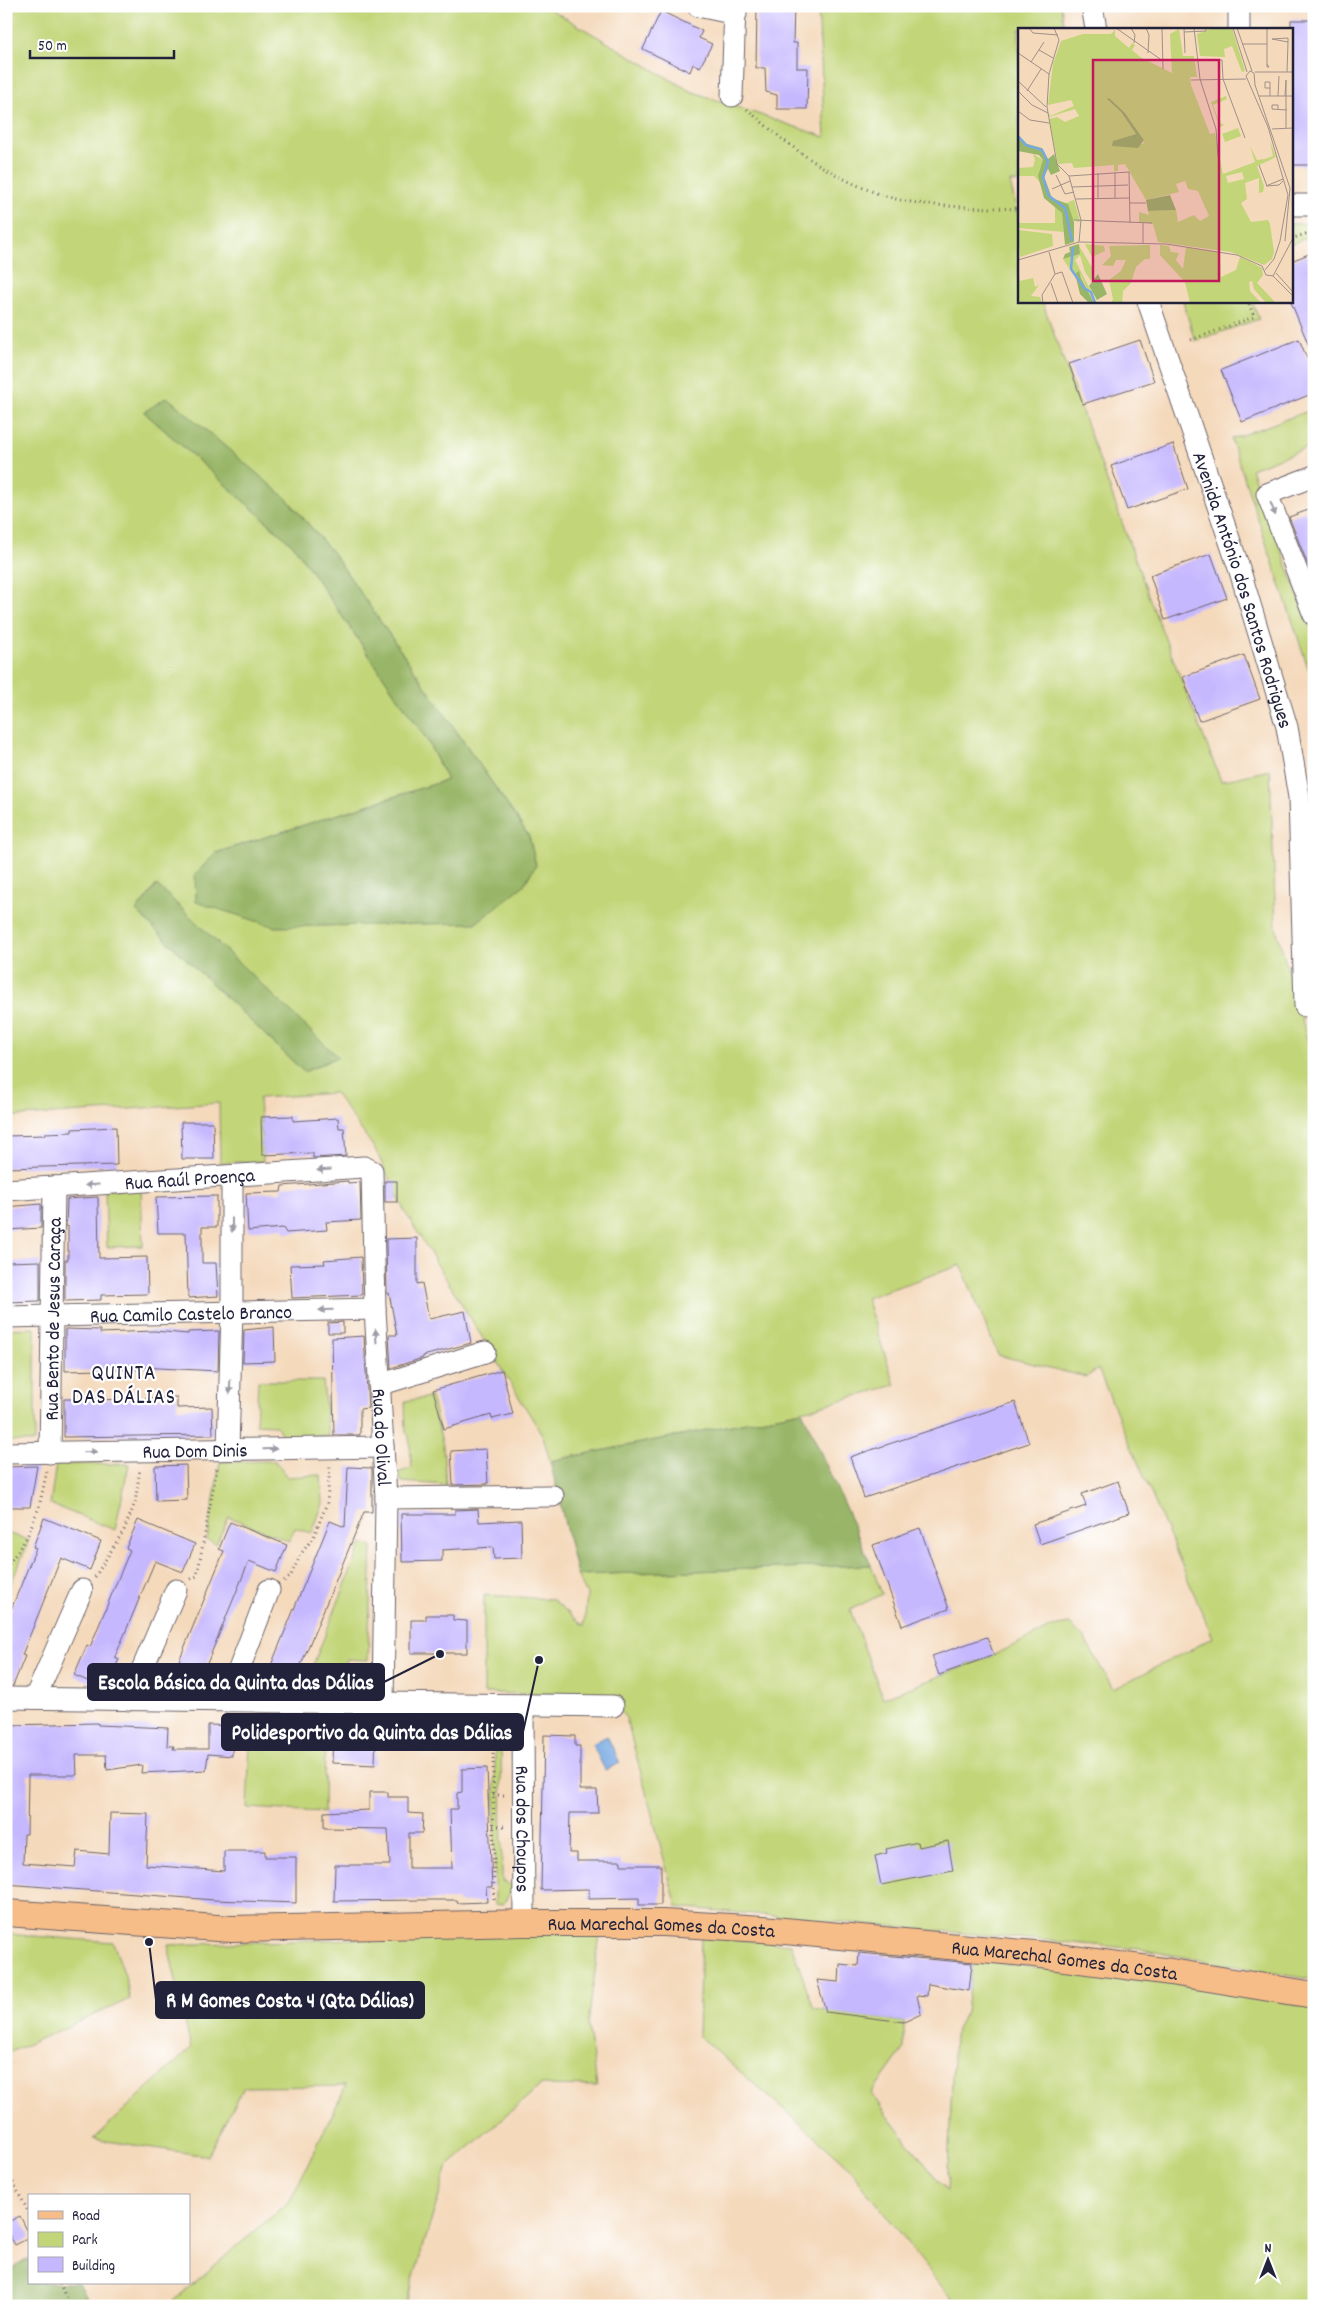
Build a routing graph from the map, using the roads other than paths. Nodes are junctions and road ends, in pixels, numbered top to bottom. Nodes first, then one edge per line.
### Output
1 (698, 6) edge
2 (1092, 6) edge
3 (1239, 6) edge
4 (735, 10) edge
5 (1096, 28) edge
6 (1239, 28) edge
7 (732, 96) road end
8 (1292, 205) edge
9 (1314, 205) edge
10 (1148, 302) edge
11 (1314, 476) edge
12 (1314, 615) edge
13 (1305, 1006) dead end
14 (372, 1171) joint
15 (232, 1176) junction
16 (54, 1187) junction
17 (6, 1190) edge
18 (375, 1309) junction
19 (232, 1312) junction
20 (52, 1316) junction
21 (6, 1317) edge
22 (485, 1352) dead end
23 (380, 1385) junction
24 (384, 1446) junction
25 (224, 1450) junction
26 (6, 1453) edge
27 (50, 1453) junction
28 (553, 1496) dead end
29 (386, 1498) junction
30 (82, 1590) road end
31 (176, 1590) road end
32 (268, 1590) road end
33 (6, 1698) edge
34 (35, 1698) junction
35 (129, 1700) junction
36 (227, 1701) junction
37 (383, 1703) junction
38 (523, 1706) junction
39 (613, 1706) dead end
40 (6, 1913) edge
41 (524, 1923) junction
42 (1314, 1995) edge

1 - 4 street
2 - 5 street
3 - 6 street
4 - 7 street
8 - 9 street
10 - 13 street, Avenida António dos Santos Rodrigues
11 -> 12 street
14 -> 15 street, Rua Raúl Proença
14 - 18 street, Rua do Olival
15 -> 16 street, Rua Raúl Proença
15 -> 19 street
16 - 17 street, Rua Raúl Proença
16 - 20 street, Rua Bento de Jesus Caraça
18 -> 19 street, Rua Camilo Castelo Branco
23 -> 18 street, Rua do Olival
19 - 20 street, Rua Camilo Castelo Branco
19 -> 25 street
20 - 21 street, Rua Camilo Castelo Branco
20 - 27 street, Rua Bento de Jesus Caraça
22 - 23 street
23 - 24 street, Rua do Olival
25 -> 24 street, Rua Dom Dinis
24 - 29 street, Rua do Olival
27 -> 25 street, Rua Dom Dinis
26 - 27 street, Rua Dom Dinis
28 - 29 street
29 - 37 street, Rua do Olival
30 - 34 street
31 - 35 street
32 - 36 street
33 - 34 street
34 - 35 street
35 - 36 street
36 - 37 street
37 - 38 street
38 - 39 street
38 - 41 street, Rua dos Choupos
40 - 41 main road, Rua Marechal Gomes da Costa
41 - 42 main road, Rua Marechal Gomes da Costa

